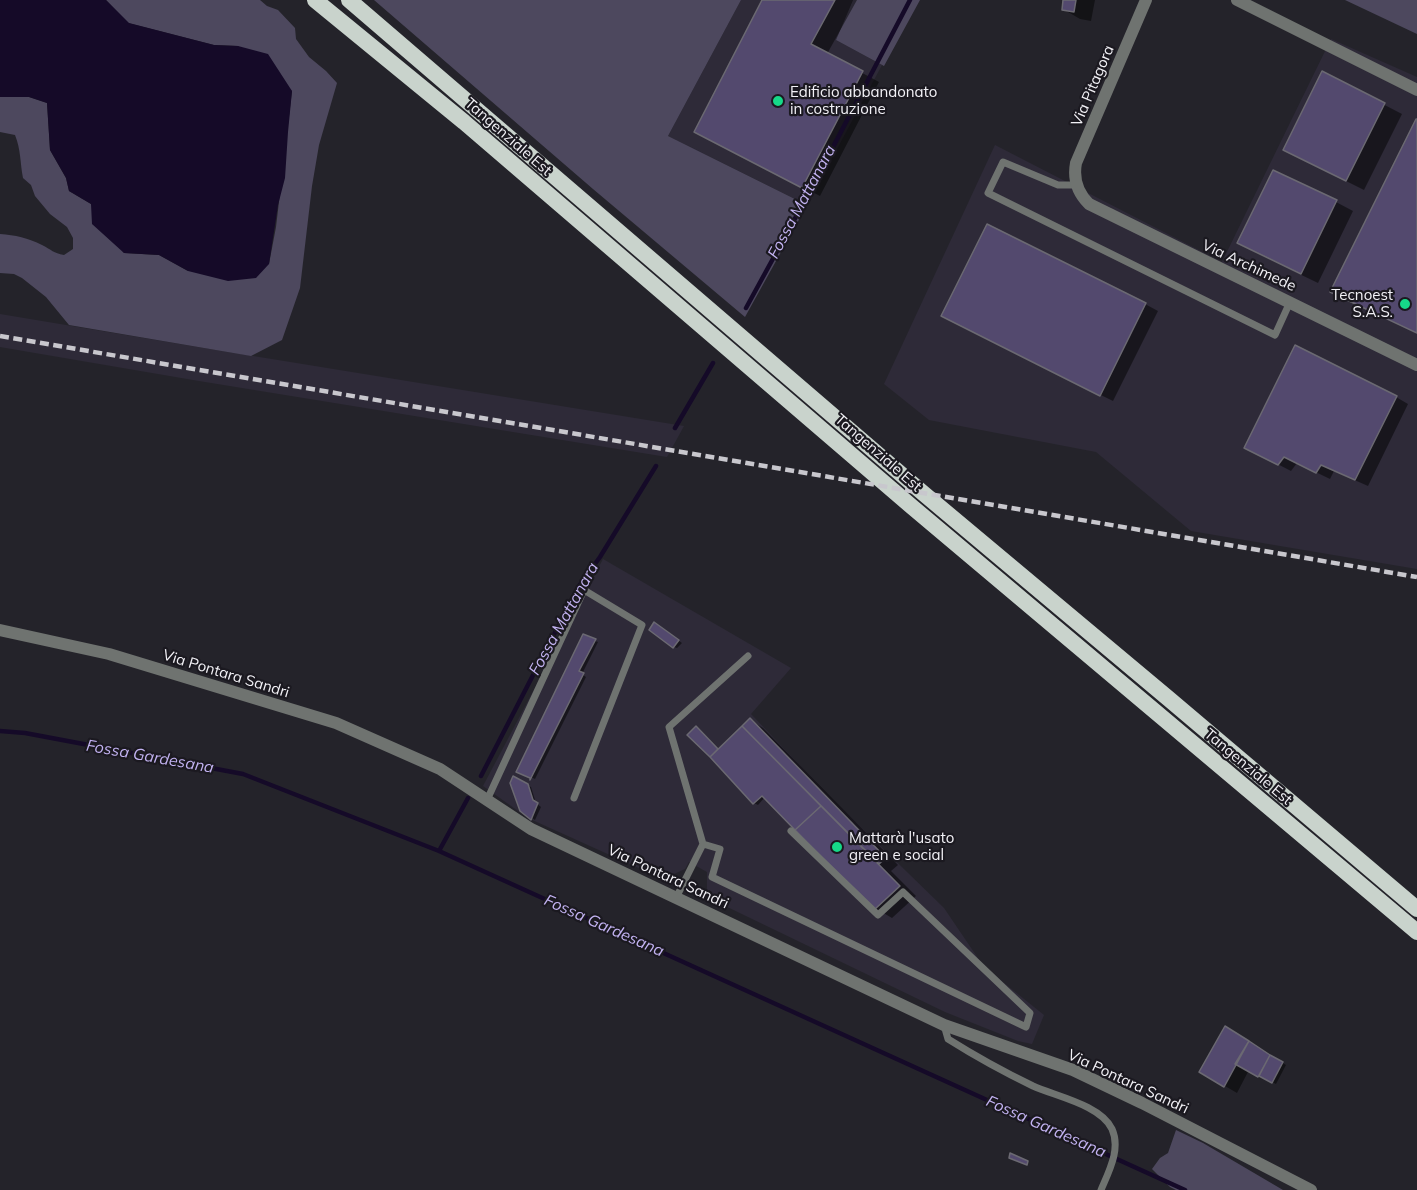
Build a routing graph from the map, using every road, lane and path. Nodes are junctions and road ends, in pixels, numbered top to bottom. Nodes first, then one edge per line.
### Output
1 (315, 0) edge
2 (349, 0) edge
3 (1146, 0) edge
4 (1237, 0) edge
5 (1258, 5) edge
6 (1417, 90) edge
7 (1076, 185) junction
8 (1290, 302) junction
9 (1417, 365) edge
10 (0, 630) edge
11 (748, 656) dead end
12 (574, 798) dead end
13 (487, 800) junction
14 (791, 831) dead end
15 (703, 844) junction
16 (676, 898) junction
17 (1417, 909) edge
18 (1417, 932) edge
19 (944, 1025) junction
20 (1101, 1190) edge
21 (1311, 1190) edge

1 - 18 highway, Tangenziale Est
2 - 17 highway, Tangenziale Est
3 - 7 street, Via Pitagora
4 - 5 street
5 - 6 street
7 - 8 street, Via Archimede
7 - 8 lane
8 - 9 street, Via Archimede
10 - 13 street, Via Pontara Sandri
11 - 15 lane
12 - 13 lane
13 - 16 street, Via Pontara Sandri
14 - 15 lane
15 - 16 lane
16 - 19 street, Via Pontara Sandri
19 - 20 lane
19 - 21 street, Via Pontara Sandri

